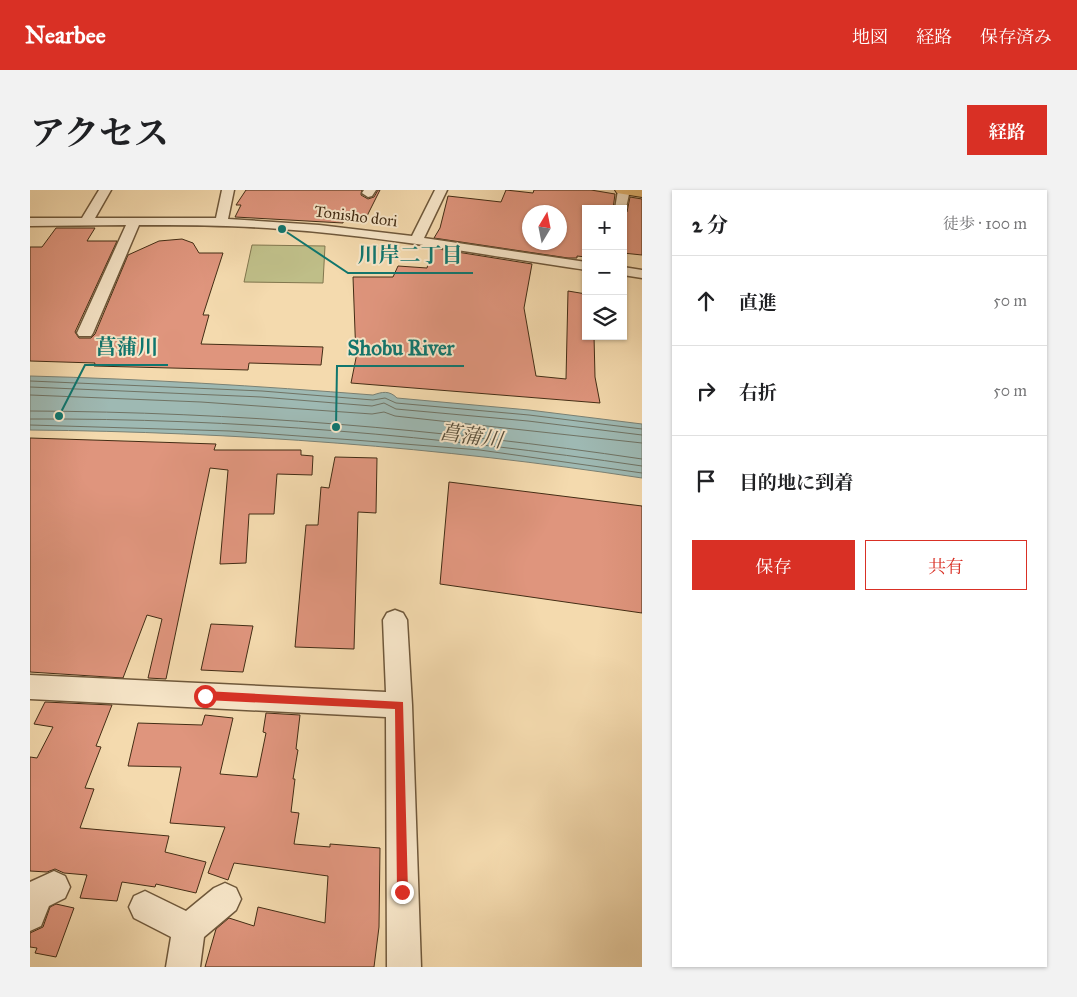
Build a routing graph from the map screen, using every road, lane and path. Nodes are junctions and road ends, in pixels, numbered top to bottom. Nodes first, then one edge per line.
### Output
1 (105, 190) edge
2 (228, 190) edge
3 (442, 190) edge
4 (623, 190) edge
5 (642, 193) edge
6 (621, 205) edge
7 (30, 222) edge
8 (86, 222) junction
9 (134, 222) junction
10 (221, 222) junction
11 (416, 240) junction
12 (582, 265) edge
13 (627, 272) edge
14 (642, 274) edge
15 (85, 333) dead end
16 (395, 620) dead end
17 (30, 687) edge
18 (399, 705) junction
19 (54, 887) dead end
20 (225, 899) dead end
21 (145, 907) dead end
22 (30, 915) edge
23 (189, 929) junction
24 (183, 967) edge
25 (404, 967) edge

1 - 8 street
2 - 10 street
3 - 11 street
4 - 5 main road
4 - 6 street
7 - 8 street, Tonisho dori
8 - 9 street, Tonisho dori
9 - 10 street, Tonisho dori
9 - 15 street
10 - 11 street, Tonisho dori
11 - 12 street, Tonisho dori
13 - 14 street
16 - 18 street
17 - 18 street
18 - 25 street
19 - 22 street
20 - 23 street
21 - 23 street
23 - 24 street

